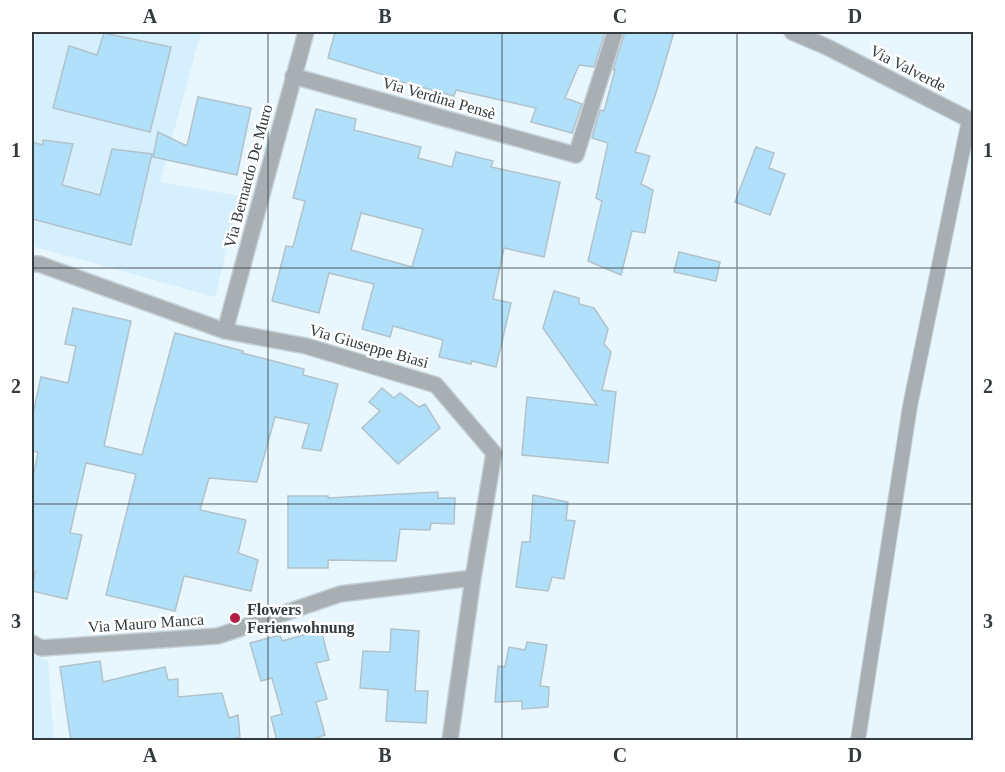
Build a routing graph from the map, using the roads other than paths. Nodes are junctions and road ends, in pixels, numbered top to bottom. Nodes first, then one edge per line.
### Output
1 (306, 32) edge
2 (615, 32) edge
3 (792, 32) edge
4 (293, 76) junction
5 (971, 121) edge
6 (32, 264) edge
7 (225, 331) junction
8 (473, 578) junction
9 (32, 643) edge
10 (450, 741) edge
11 (858, 741) edge

1 - 4 street, Via Bernardo De Muro
2 - 4 street, Via Verdina Pensè
3 - 5 street, Via Valverde
4 - 7 street, Via Bernardo De Muro
5 - 11 lane
6 - 7 street, Via Giuseppe Biasi
7 - 8 street, Via Giuseppe Biasi
8 - 9 street, Via Mauro Manca
8 - 10 street, Via Giuseppe Biasi

